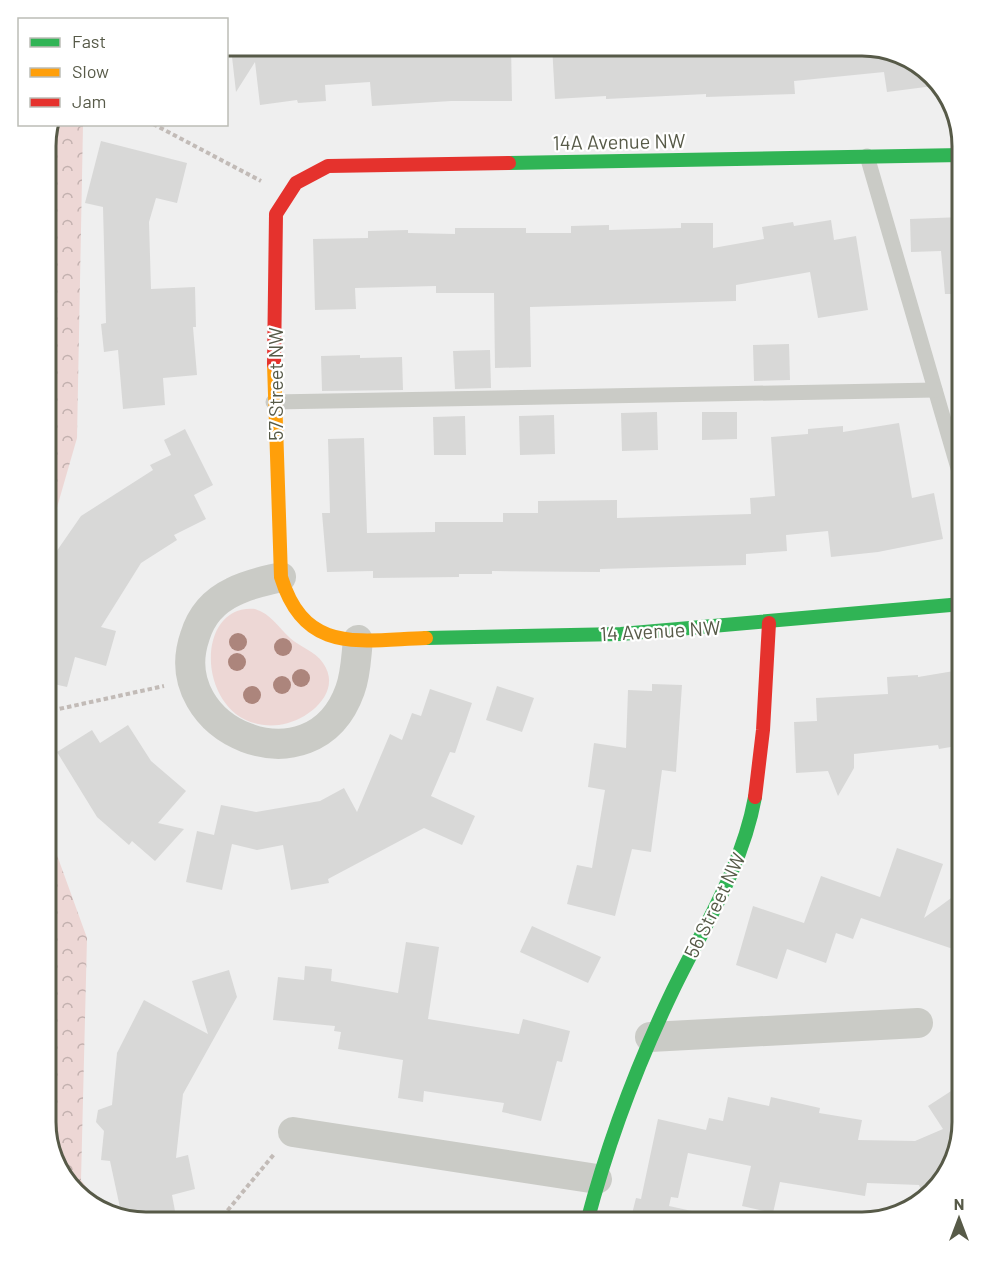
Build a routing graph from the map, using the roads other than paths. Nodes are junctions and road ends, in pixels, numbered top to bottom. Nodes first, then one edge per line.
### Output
1 (952, 155) edge
2 (867, 156) junction
3 (286, 193) joint
4 (935, 390) junction
5 (273, 402) junction
6 (952, 448) edge
7 (281, 577) junction
8 (952, 605) edge
9 (769, 623) junction
10 (344, 639) junction
11 (918, 1023) dead end
12 (650, 1037) junction
13 (292, 1132) road end
14 (597, 1179) junction
15 (589, 1212) edge

1 - 2 street, 14A Avenue NW
2 - 3 street, 14A Avenue NW
2 - 4 lane
3 - 5 street, 57 Street NW
4 - 5 lane
4 - 6 lane
5 - 7 street, 57 Street NW
7 - 10 street, 57 Street NW
7 - 10 street
8 - 9 street, 14 Avenue NW
9 - 10 street, 14 Avenue NW
9 - 12 street, 56 Street NW
11 - 12 street
12 - 14 street, 56 Street NW
13 - 14 street
14 - 15 street, 56 Street NW

